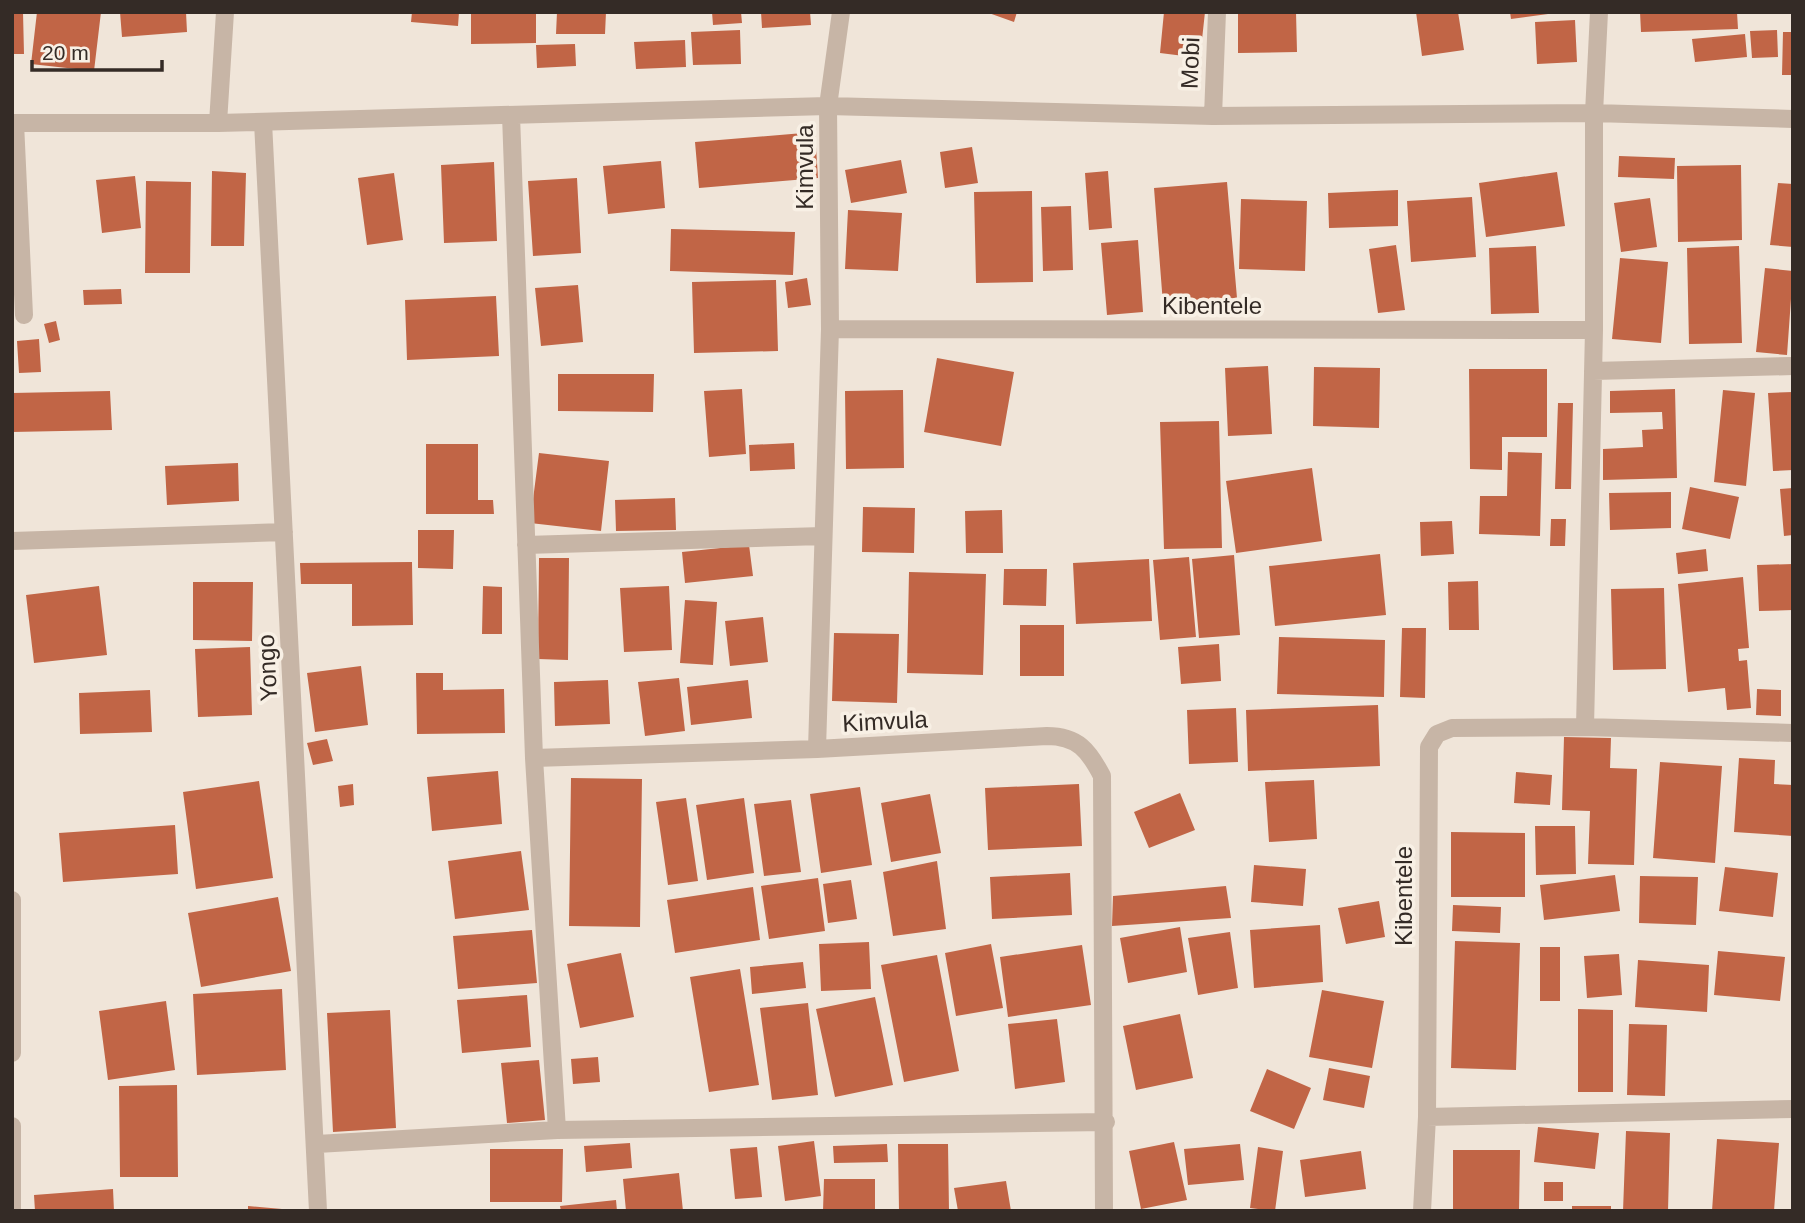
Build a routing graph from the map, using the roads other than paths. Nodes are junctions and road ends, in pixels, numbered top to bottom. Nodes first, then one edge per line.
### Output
1 (225, 12) edge
2 (841, 12) edge
3 (1217, 12) edge
4 (1599, 12) edge
5 (828, 106) junction
6 (1594, 113) junction
7 (511, 115) junction
8 (1213, 116) junction
9 (1793, 119) edge
10 (263, 122) junction
11 (13, 123) edge
12 (218, 123) junction
13 (24, 315) dead end
14 (830, 329) junction
15 (1594, 330) junction
16 (1793, 366) edge
17 (1593, 371) junction
18 (284, 532) junction
19 (823, 536) junction
20 (12, 541) edge
21 (526, 545) junction
22 (1585, 727) junction
23 (1793, 733) edge
24 (817, 749) junction
25 (534, 758) junction
26 (12, 900) edge
27 (13, 973) edge
28 (12, 1053) edge
29 (1793, 1109) edge
30 (1427, 1117) junction
31 (1106, 1122) junction
32 (12, 1126) edge
33 (557, 1130) junction
34 (12, 1143) edge
35 (317, 1144) junction
36 (12, 1211) edge
37 (318, 1211) edge
38 (1104, 1211) edge
39 (1422, 1211) edge

1 - 12 street
2 - 5 street
3 - 8 street, Mobi
4 - 6 street
5 - 7 street
5 - 8 street
5 - 14 street, Kimvula
6 - 8 street
6 - 9 street
6 - 15 street
7 - 10 street
7 - 21 street
10 - 12 street
10 - 18 street, Yongo
11 - 12 street
11 - 13 street
14 - 15 street, Kibentele
14 - 19 street, Kimvula
15 - 17 street
16 - 17 street
17 - 22 street
18 - 20 street
18 - 35 street, Yongo
19 - 21 street
19 - 24 street, Kimvula
21 - 25 street
22 - 23 street
22 - 30 street, Kibentele
24 - 25 street
24 - 31 street, Kimvula
25 - 33 street
26 - 27 street
27 - 28 street
29 - 30 street
30 - 39 street, Kibentele
31 - 33 street
31 - 38 street, Kimvula
32 - 34 street
33 - 35 street
34 - 36 street
35 - 37 street, Yongo

